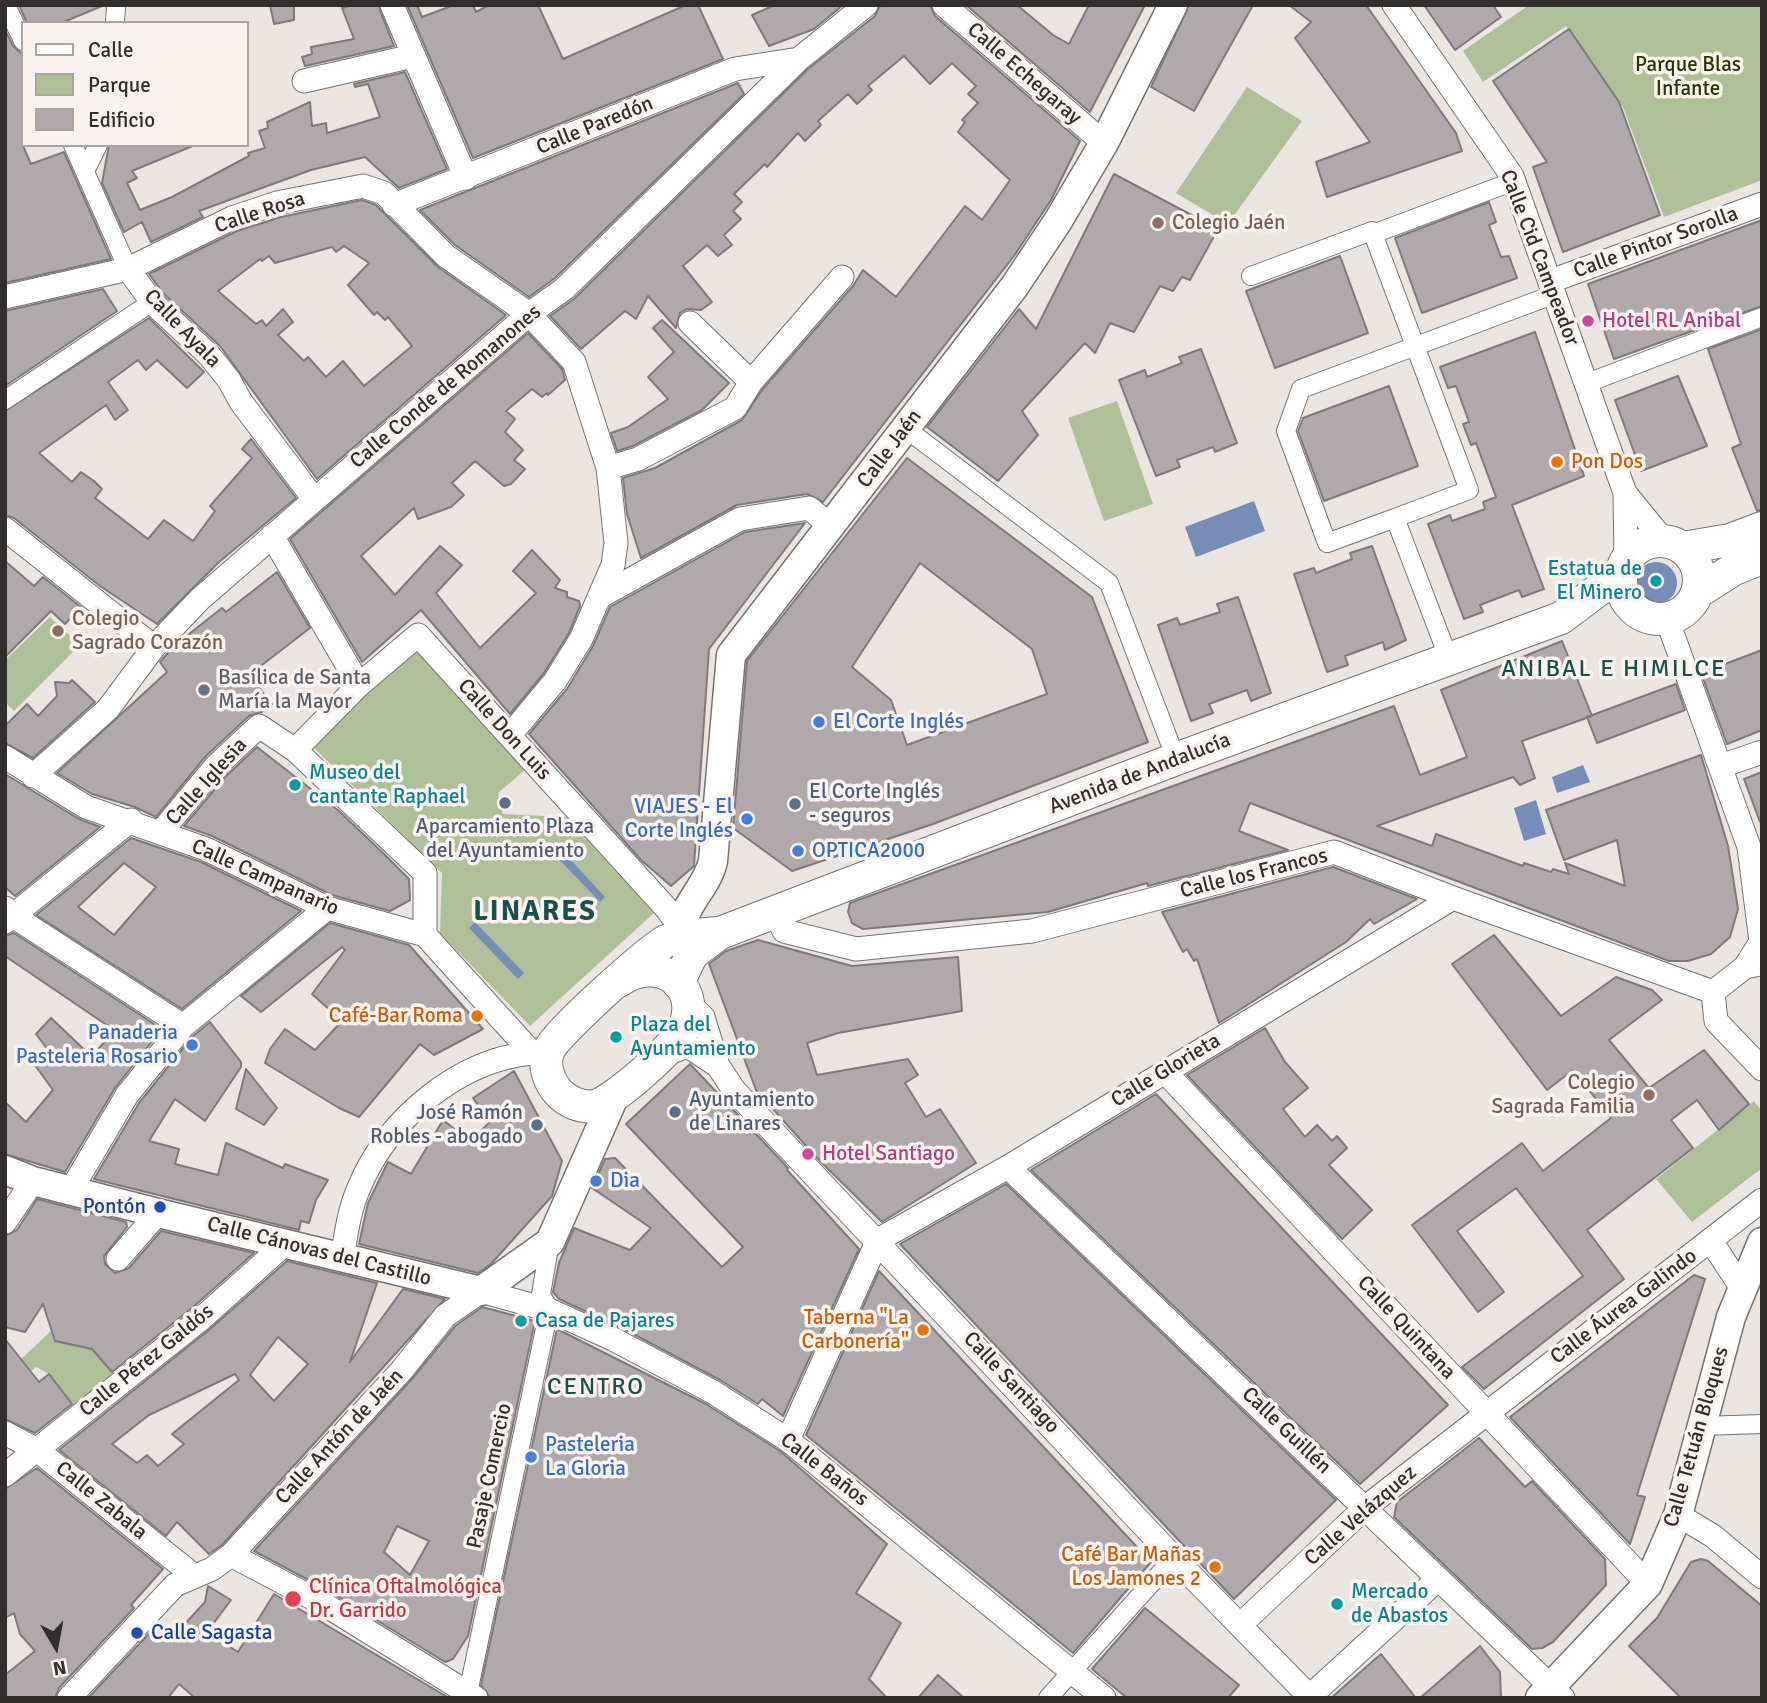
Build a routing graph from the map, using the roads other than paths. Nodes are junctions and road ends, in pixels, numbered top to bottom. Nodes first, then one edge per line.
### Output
1 (6, 5) edge
2 (392, 5) edge
3 (866, 5) edge
4 (944, 5) edge
5 (1173, 5) edge
6 (1394, 5) edge
7 (21, 37) edge
8 (413, 56) junction
9 (799, 60) junction
10 (304, 80) dead end
11 (1104, 143) junction
12 (74, 147) edge
13 (97, 147) edge
14 (85, 171) junction
15 (467, 178) junction
16 (1514, 181) junction
17 (1762, 204) edge
18 (394, 205) junction
19 (1373, 234) junction
20 (128, 269) junction
21 (1251, 276) dead end
22 (842, 277) dead end
23 (1553, 288) junction
24 (5, 297) edge
25 (152, 303) junction
26 (529, 314) junction
27 (1762, 317) edge
28 (690, 323) dead end
29 (1415, 346) junction
30 (751, 382) junction
31 (1587, 383) junction
32 (5, 400) edge
33 (905, 428) junction
34 (608, 468) junction
35 (1625, 493) junction
36 (314, 499) junction
37 (1395, 518) junction
38 (831, 526) junction
39 (1762, 528) edge
40 (5, 529) edge
41 (272, 536) junction
42 (1673, 545) junction
43 (1762, 558) edge
44 (1624, 567) junction
45 (1698, 592) junction
46 (601, 596) junction
47 (1654, 617) junction
48 (1561, 618) junction
49 (154, 648) junction
50 (1448, 659) junction
51 (359, 685) junction
52 (510, 735) junction
53 (295, 750) junction
54 (1762, 752) edge
55 (5, 757) edge
56 (1175, 760) junction
57 (1721, 766) junction
58 (33, 776) junction
59 (131, 820) junction
60 (161, 832) junction
61 (1453, 898) junction
62 (327, 908) junction
63 (775, 912) junction
64 (8, 915) edge
65 (683, 926) junction
66 (720, 933) junction
67 (425, 935) junction
68 (1753, 965) edge
69 (619, 981) junction
70 (682, 985) junction
71 (1713, 992) junction
72 (183, 1026) junction
73 (539, 1054) junction
74 (656, 1058) junction
75 (718, 1066) junction
76 (1762, 1069) edge
77 (1165, 1072) junction
78 (615, 1095) junction
79 (1008, 1167) junction
80 (5, 1170) edge
81 (33, 1181) junction
82 (72, 1190) junction
83 (1762, 1200) edge
84 (158, 1213) junction
85 (5, 1222) edge
86 (878, 1240) junction
87 (1711, 1241) junction
88 (550, 1242) junction
89 (1762, 1242) edge
90 (286, 1243) junction
91 (342, 1258) junction
92 (118, 1259) dead end
93 (1741, 1287) junction
94 (481, 1291) junction
95 (549, 1310) junction
96 (1486, 1413) junction
97 (1762, 1424) edge
98 (1702, 1426) junction
99 (5, 1433) edge
100 (788, 1440) junction
101 (37, 1450) junction
102 (5, 1475) edge
103 (1366, 1507) junction
104 (1678, 1515) junction
105 (231, 1555) junction
106 (1174, 1558) junction
107 (193, 1575) junction
108 (1762, 1577) edge
109 (1437, 1580) junction
110 (1648, 1584) junction
111 (1240, 1625) junction
112 (1073, 1670) junction
113 (1552, 1694) edge
114 (472, 1695) edge
115 (1309, 1697) edge
116 (69, 1698) edge
117 (1048, 1698) edge
118 (1104, 1698) edge

1 - 7 street
2 - 8 street
3 - 9 street, Calle Conde de Romanones
4 - 11 street, Calle Echegaray
5 - 11 street, Calle Jaén
6 - 16 street, Calle Cid Campeador
8 - 10 street
8 - 15 street
9 - 15 street, Calle Paredón
9 - 26 street, Calle Conde de Romanones
11 - 33 street, Calle Jaén
12 - 14 street, Calle Ayala
13 - 14 street
14 - 20 street, Calle Ayala
15 - 18 street, Calle Paredón
16 - 19 street
16 - 23 street, Calle Cid Campeador
17 - 23 street, Calle Pintor Sorolla
18 - 20 street, Calle Rosa
18 - 26 street, Calle Rosa
19 - 21 street
19 - 29 street
20 - 24 street, Calle Rosa
20 - 25 street, Calle Ayala
22 - 30 street
23 - 29 street
23 - 31 street, Calle Cid Campeador
25 - 32 street
25 - 36 street, Calle Ayala
26 - 34 street, Calle Rosa
26 - 36 street, Calle Conde de Romanones
27 - 31 street
28 - 30 street
29 - 37 street
29 - 37 street
30 - 34 street
31 - 35 street, Calle Cid Campeador
33 - 38 street, Calle Jaén
33 - 56 street
34 - 46 street, Calle Rosa
35 - 42 street, Calle Cid Campeador
35 - 44 street, Calle Cid Campeador
36 - 41 street, Calle Conde de Romanones
37 - 50 street
38 - 46 street
38 - 65 street, Calle Jaén
39 - 42 main road
40 - 49 street
41 - 49 street, Calle Conde de Romanones
41 - 51 street
42 - 44 main road
42 - 45 main road
43 - 45 main road
44 - 47 main road
44 - 48 main road, Avenida de Andalucía
45 - 47 main road
46 - 52 street, Calle Rosa
47 - 48 main road, Avenida de Andalucía
47 - 57 street
48 - 50 main road, Avenida de Andalucía
49 - 58 street, Calle Conde de Romanones
50 - 56 main road, Avenida de Andalucía
51 - 52 street, Calle Don Luis
51 - 53 street, Calle Don Luis
52 - 65 street, Calle Don Luis
53 - 60 street, Calle Iglesia
53 - 67 street, Calle Iglesia
54 - 57 street
55 - 58 street, Calle Campanario
56 - 63 main road, Avenida de Andalucía
57 - 68 street
58 - 59 street, Calle Campanario
59 - 60 street, Calle Campanario
59 - 64 street
60 - 62 street, Calle Campanario
61 - 63 street, Calle los Francos
61 - 71 street, Calle los Francos
61 - 77 street, Calle Glorieta
62 - 67 street, Calle Campanario
62 - 72 street
63 - 66 main road, Avenida de Andalucía
64 - 72 street
65 - 66 main road
65 - 69 main road
65 - 70 street
66 - 70 main road
67 - 73 street
68 - 71 street
69 - 70 main road
69 - 73 main road
70 - 74 main road
70 - 75 street, Calle Santiago
71 - 76 street
72 - 82 street
73 - 78 main road
73 - 91 street
74 - 75 street, Calle Santiago
74 - 78 main road
75 - 86 street, Calle Santiago
77 - 79 street, Calle Glorieta
77 - 96 street, Calle Quintana
78 - 88 street
79 - 86 street, Calle Glorieta
79 - 103 street, Calle Guillén
80 - 81 street, Calle Cánovas del Castillo
81 - 82 street, Calle Cánovas del Castillo
81 - 85 street
82 - 84 street, Calle Cánovas del Castillo
83 - 87 street, Calle Áurea Galindo
84 - 90 street, Calle Cánovas del Castillo
84 - 92 street
86 - 100 street
86 - 106 street, Calle Santiago
87 - 93 street
87 - 96 street, Calle Áurea Galindo
88 - 94 street
88 - 95 street
89 - 93 street, Calle Tetuán Bloques
90 - 91 street, Calle Cánovas del Castillo
90 - 101 street, Calle Pérez Galdós
91 - 94 street, Calle Cánovas del Castillo
93 - 98 street, Calle Tetuán Bloques
94 - 95 street, Calle Baños
94 - 105 street, Calle Antón de Jaén
95 - 100 street, Calle Baños
95 - 114 street, Pasaje Comercio
96 - 103 street, Calle Velázquez
96 - 110 street, Calle Quintana
97 - 98 street
98 - 104 street, Calle Tetuán Bloques
99 - 101 street, Calle Zabala
100 - 112 street, Calle Baños
101 - 102 street, Calle Pérez Galdós
101 - 107 street, Calle Zabala
103 - 109 street, Calle Guillén
103 - 111 street, Calle Velázquez
104 - 108 street
104 - 110 street, Calle Tetuán Bloques
105 - 107 street, Calle Antón de Jaén
105 - 114 street
106 - 111 street, Calle Santiago
106 - 112 street
107 - 116 street
109 - 113 street, Calle Guillén
109 - 115 street
110 - 113 street, Calle Tetuán Bloques
111 - 115 street, Calle Santiago
112 - 117 street
112 - 118 street, Calle Baños

